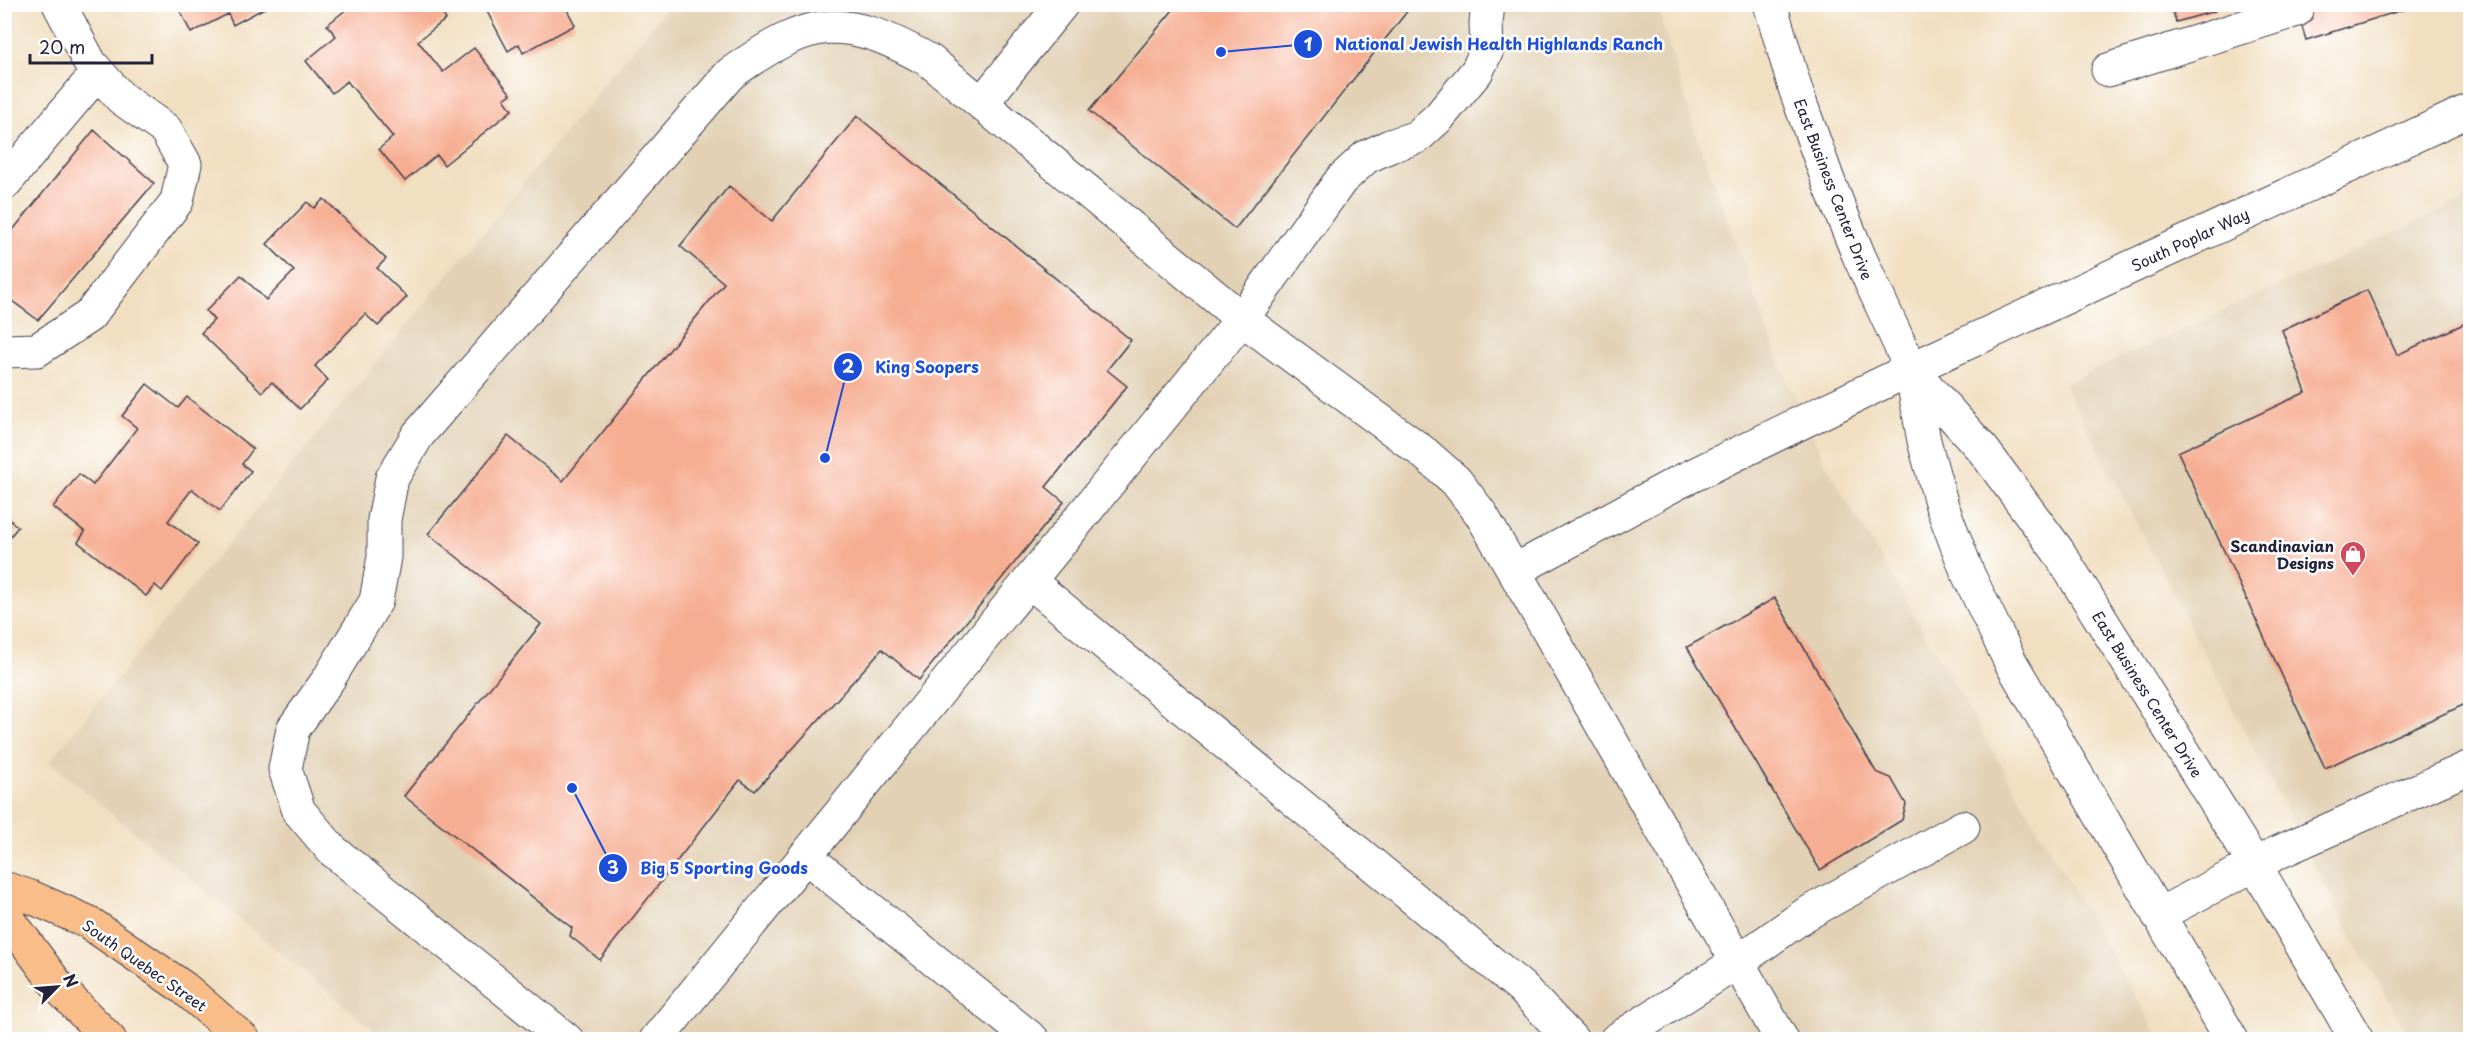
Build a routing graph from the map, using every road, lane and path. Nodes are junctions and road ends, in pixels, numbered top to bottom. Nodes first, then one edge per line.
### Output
1 (59, 4) edge
2 (1062, 4) edge
3 (1488, 4) edge
4 (1770, 4) edge
5 (2297, 10) dead end
6 (2108, 70) dead end
7 (98, 72) junction
8 (982, 103) junction
9 (2470, 110) edge
10 (4, 184) edge
11 (1242, 319) junction
12 (4, 351) edge
13 (1911, 369) junction
14 (1514, 571) junction
15 (1029, 581) junction
16 (2468, 774) edge
17 (1963, 827) dead end
18 (805, 856) junction
19 (2255, 866) junction
20 (4, 888) edge
21 (4, 913) edge
22 (2158, 915) junction
23 (1739, 961) junction
24 (110, 1040) edge
25 (244, 1040) edge
26 (567, 1040) edge
27 (656, 1040) edge
28 (1033, 1040) edge
29 (1572, 1040) edge
30 (1616, 1040) edge
31 (1782, 1040) edge
32 (2232, 1040) edge
33 (2357, 1040) edge

1 - 7 street
2 - 8 street
3 - 11 street
4 - 13 street, East Business Center Drive
5 - 6 street
7 - 10 street
7 - 12 street
8 - 11 street
8 - 26 street
9 - 13 street, South Poplar Way
11 - 14 street
11 - 15 street
13 - 14 street, South Poplar Way
13 - 19 street, East Business Center Drive
13 - 22 street, East Business Center Drive
14 - 23 street
15 - 18 street
15 - 29 street
16 - 19 street
17 - 23 street
18 - 27 street
18 - 28 street
19 - 22 street
19 - 33 street, East Business Center Drive
20 - 25 main road, South Quebec Street
21 - 24 main road
22 - 32 street, East Business Center Drive
23 - 30 street
23 - 31 street

